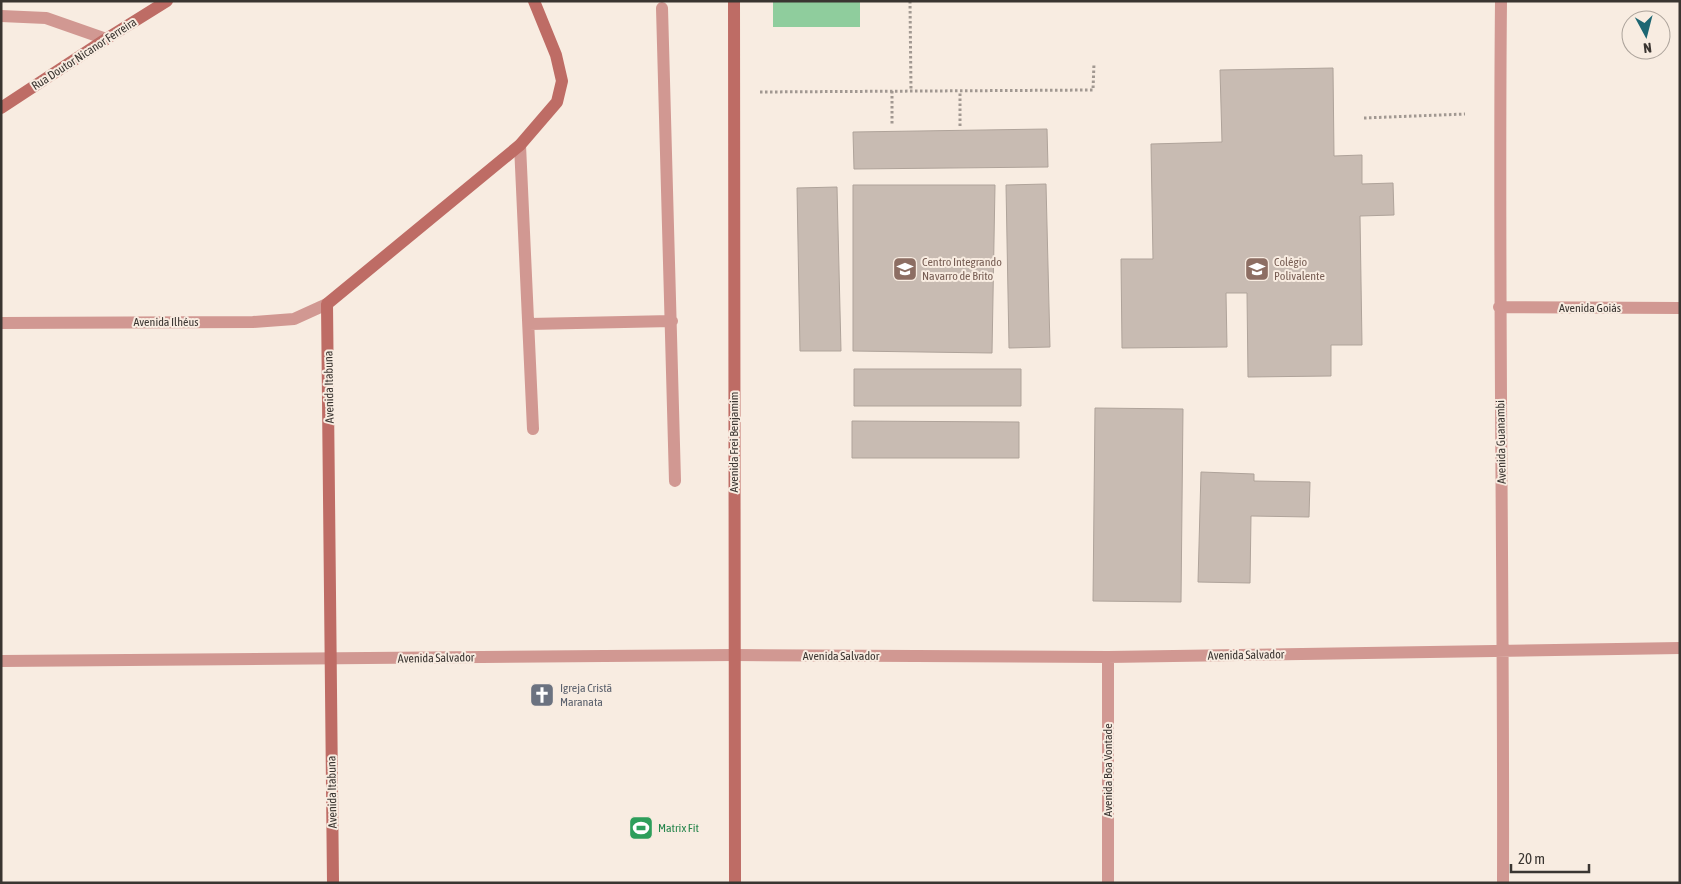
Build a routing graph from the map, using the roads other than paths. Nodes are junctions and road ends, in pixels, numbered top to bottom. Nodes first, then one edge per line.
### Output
1 (167, 1) edge
2 (534, 1) edge
3 (734, 1) edge
4 (1501, 1) edge
5 (662, 8) dead end
6 (1, 16) edge
7 (106, 39) junction
8 (1, 108) edge
9 (520, 145) junction
10 (327, 304) junction
11 (1500, 307) junction
12 (1680, 308) edge
13 (672, 321) junction
14 (1, 323) edge
15 (529, 324) junction
16 (533, 429) dead end
17 (675, 481) dead end
18 (1680, 648) edge
19 (1504, 652) junction
20 (734, 655) junction
21 (1108, 658) junction
22 (331, 659) junction
23 (1, 661) edge
24 (333, 883) edge
25 (735, 883) edge
26 (1108, 883) edge
27 (1504, 883) edge

1 - 7 street, Rua Doutor Nicanor Ferreira
2 - 9 street
3 - 20 street, Avenida Frei Benjamim
4 - 11 street, Avenida Guanambi
5 - 13 street
6 - 7 street
7 - 8 street, Rua Doutor Nicanor Ferreira
9 - 10 street
9 - 15 street
10 - 14 street, Avenida Ilhéus
10 - 22 street, Avenida Itabuna
11 - 12 street, Avenida Goiás
11 - 19 street, Avenida Guanambi
13 - 15 street
13 - 17 street
15 - 16 street
18 - 19 street, Avenida Salvador
19 - 21 street, Avenida Salvador
19 - 27 street, Avenida Guanambi
20 - 21 street, Avenida Salvador
20 - 22 street, Avenida Salvador
20 - 25 street, Avenida Frei Benjamim
21 - 26 street, Avenida Boa Vontade
22 - 23 street, Avenida Salvador
22 - 24 street, Avenida Itabuna

